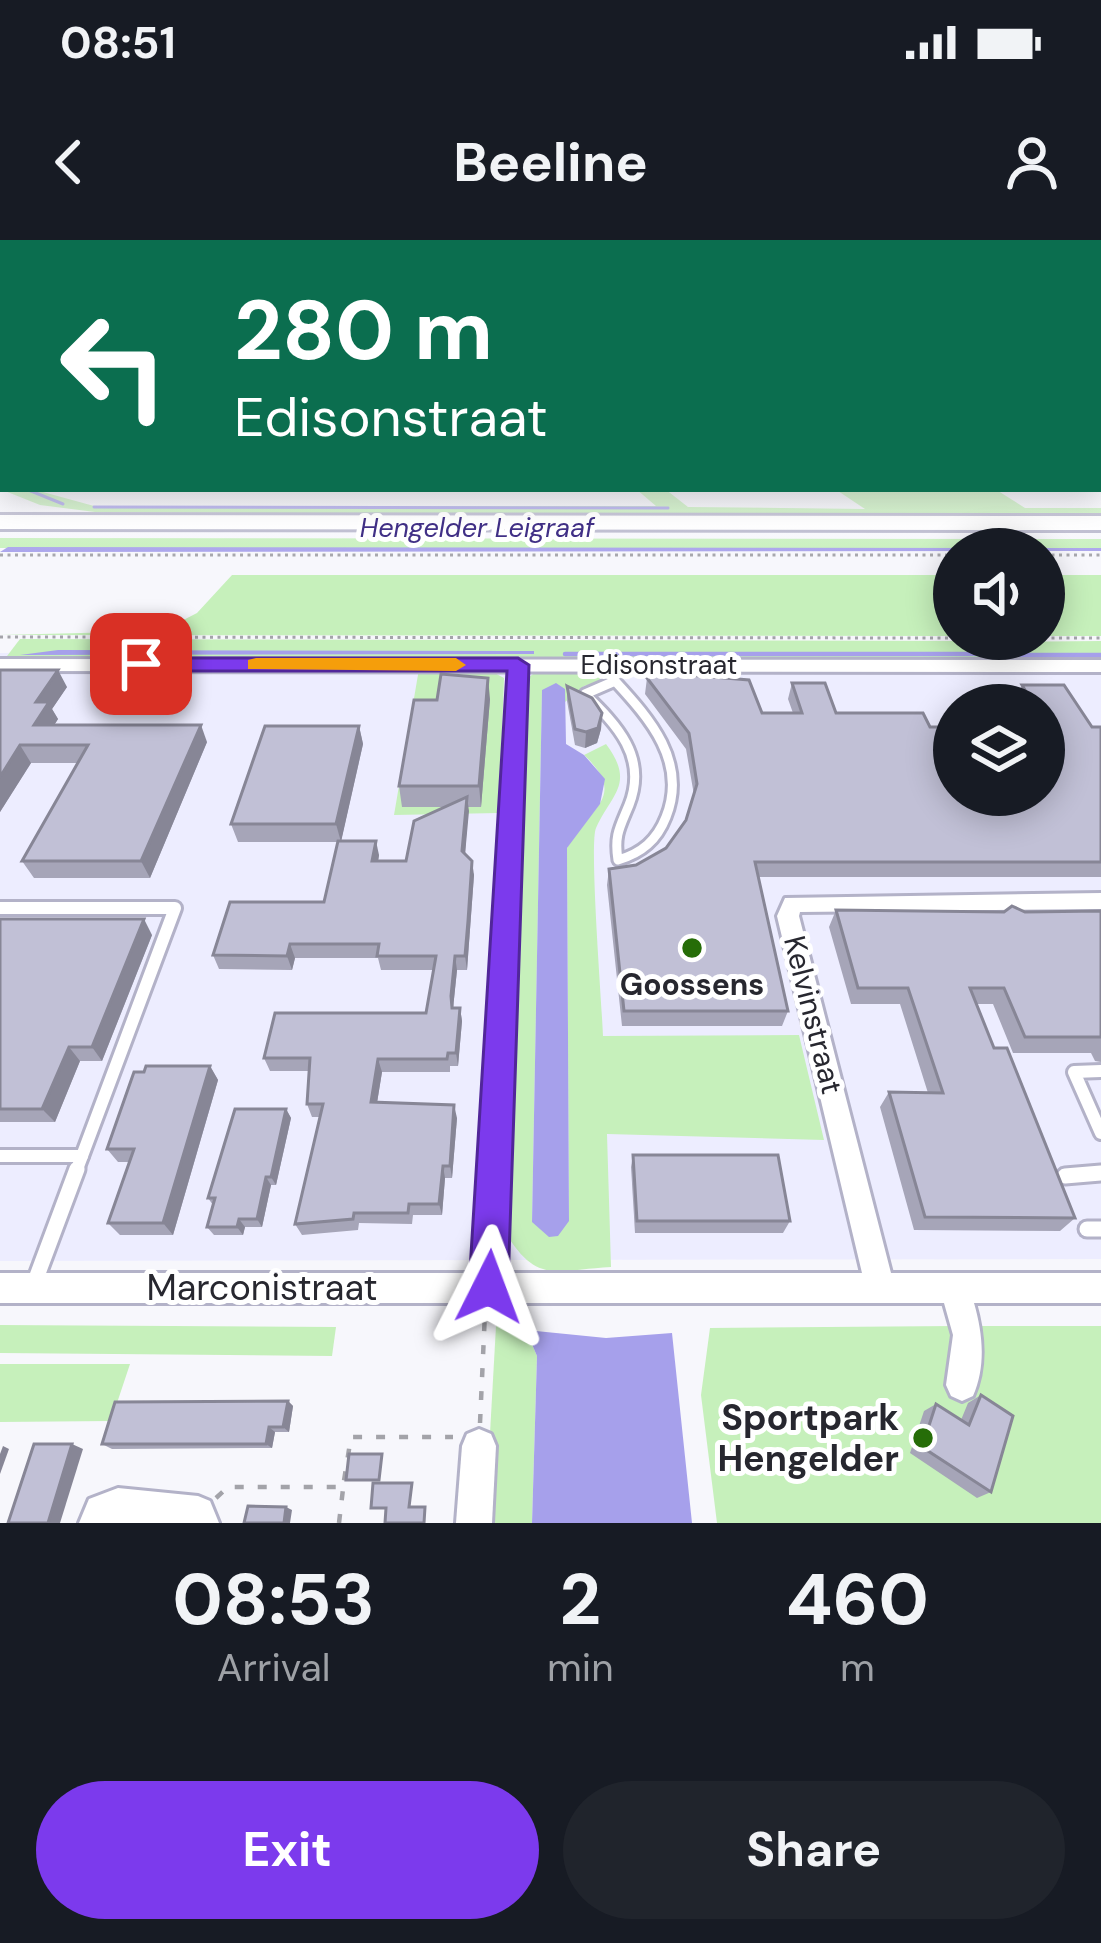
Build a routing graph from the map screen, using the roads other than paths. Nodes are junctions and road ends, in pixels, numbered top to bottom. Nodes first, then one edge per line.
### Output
1 (0, 497) edge
2 (0, 522) edge
3 (249, 523) junction
4 (1101, 523) edge
5 (0, 532) edge
6 (1101, 534) edge
7 (4, 656) edge
8 (518, 665) junction
9 (1101, 666) edge
10 (608, 673) junction
11 (1101, 901) edge
12 (0, 908) edge
13 (1101, 1071) edge
14 (1101, 1133) edge
15 (0, 1156) edge
16 (82, 1156) junction
17 (1101, 1174) edge
18 (1065, 1176) dead end
19 (489, 1287) junction
20 (880, 1287) junction
21 (0, 1288) edge
22 (33, 1288) junction
23 (955, 1288) junction
24 (1101, 1288) edge
25 (962, 1385) dead end
26 (479, 1446) road end
27 (199, 1518) edge
28 (98, 1523) edge
29 (474, 1523) edge

1 - 3 highway
2 - 3 highway
3 - 4 highway
5 - 6 highway
7 - 8 street, Edisonstraat
8 - 10 street, Edisonstraat
8 - 19 street
9 - 10 street, Edisonstraat
10 - 10 lane
11 - 20 street, Kelvinstraat
12 - 16 lane
13 - 14 lane
15 - 16 lane
16 - 22 lane
17 - 18 lane
19 - 20 street, Marconistraat
19 - 22 street, Marconistraat
20 - 23 street, Marconistraat
21 - 22 street, Marconistraat
23 - 24 street, Marconistraat
23 - 25 street
26 - 29 street
27 - 28 street

